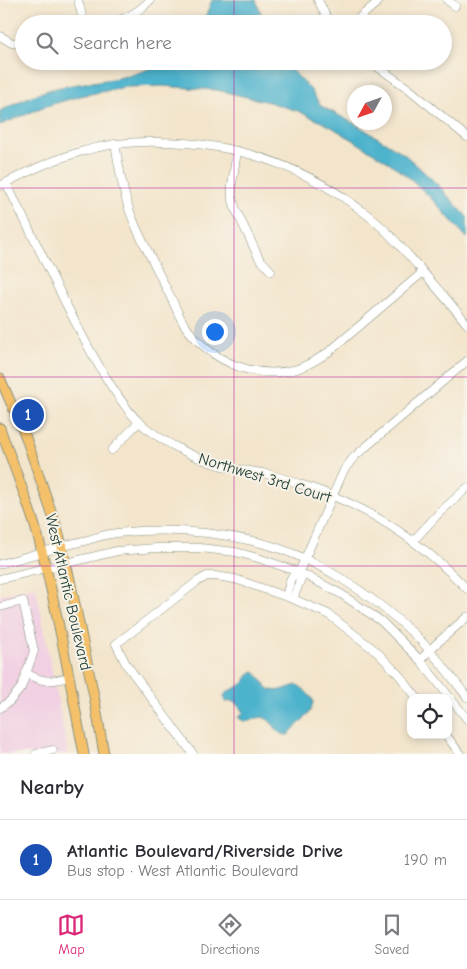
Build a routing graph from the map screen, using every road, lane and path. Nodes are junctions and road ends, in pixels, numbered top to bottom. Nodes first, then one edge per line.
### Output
1 (78, 0) edge
2 (150, 0) edge
3 (318, 0) edge
4 (380, 0) edge
5 (447, 0) edge
6 (455, 6) dead end
7 (82, 15) edge
8 (132, 15) edge
9 (326, 15) edge
10 (362, 15) edge
11 (2, 38) edge
12 (15, 43) edge
13 (382, 70) edge
14 (467, 137) edge
15 (115, 144) junction
16 (238, 151) junction
17 (3, 184) edge
18 (271, 271) dead end
19 (423, 272) junction
20 (467, 324) edge
21 (467, 361) edge
22 (0, 378) edge
23 (9, 397) junction
24 (0, 400) edge
25 (139, 422) junction
26 (0, 428) edge
27 (112, 450) dead end
28 (467, 488) edge
29 (332, 496) junction
30 (414, 541) junction
31 (62, 546) junction
32 (42, 552) junction
33 (304, 559) junction
34 (66, 563) junction
35 (0, 564) edge
36 (46, 567) junction
37 (299, 572) junction
38 (0, 579) edge
39 (467, 589) edge
40 (290, 598) junction
41 (0, 608) edge
42 (467, 617) edge
43 (430, 651) junction
44 (420, 660) junction
45 (26, 673) junction
46 (70, 677) junction
47 (413, 694) edge
48 (467, 697) edge
49 (0, 708) edge
50 (467, 719) edge
51 (449, 739) edge
52 (53, 750) dead end
53 (36, 754) edge
54 (84, 754) edge
55 (104, 754) edge
56 (193, 754) edge
57 (460, 754) edge

1 - 7 street
2 - 8 street
3 - 9 street
4 - 10 street
5 - 6 street
11 - 12 street
13 - 14 street
15 - 16 street
15 - 17 street
15 - 19 street
16 - 18 street
16 - 19 street
17 - 25 street, Northwest 3rd Court
19 - 20 street
21 - 29 street
22 - 23 main road, West Atlantic Boulevard
23 - 24 street
23 - 31 main road, West Atlantic Boulevard
25 - 27 street
25 - 29 street, Northwest 3rd Court
26 - 32 main road, West Atlantic Boulevard
28 - 30 street
29 - 30 street, Northwest 3rd Court
29 - 33 street
30 - 39 street, Northwest 3rd Court
31 - 32 street
31 - 33 street
31 - 34 main road, West Atlantic Boulevard
32 - 35 street
32 - 36 main road, West Atlantic Boulevard
33 - 37 street
33 - 43 street
34 - 36 street
34 - 37 street
34 - 55 main road, West Atlantic Boulevard
36 - 38 street
36 - 46 main road, West Atlantic Boulevard
37 - 40 street
37 - 44 street
40 - 47 street
40 - 56 street
41 - 45 street
42 - 43 street
43 - 44 street
43 - 48 street
44 - 50 street
45 - 46 street
45 - 49 street
46 - 54 main road, West Atlantic Boulevard
51 - 57 street
52 - 53 street

